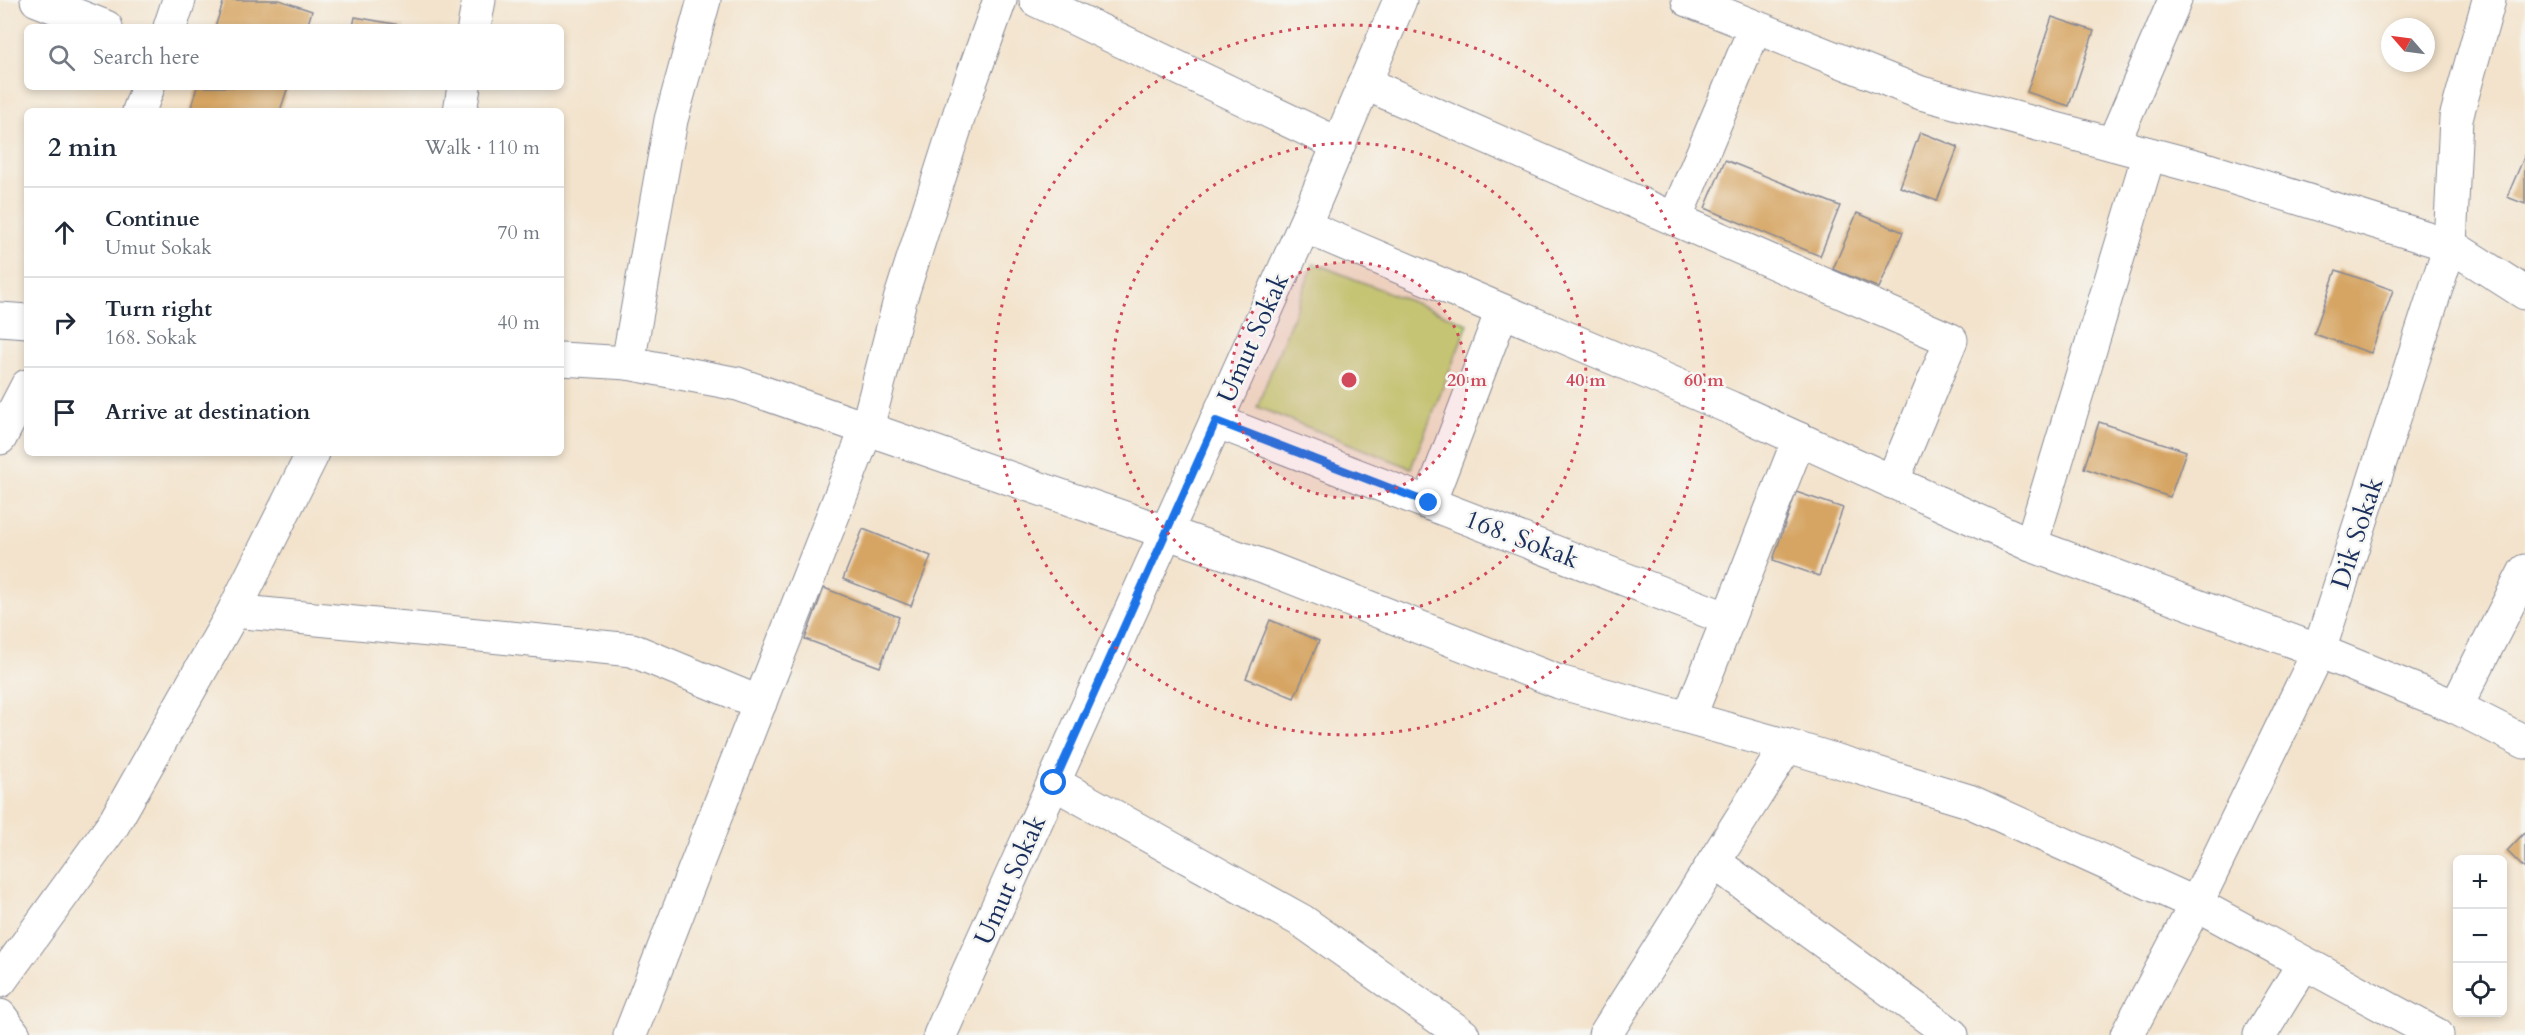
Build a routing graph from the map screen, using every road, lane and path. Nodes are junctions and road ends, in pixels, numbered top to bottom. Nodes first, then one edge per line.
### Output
1 (37, 0) edge
2 (179, 0) edge
3 (479, 0) edge
4 (704, 0) edge
5 (1000, 0) edge
6 (1036, 0) edge
7 (1400, 0) edge
8 (1688, 0) edge
9 (2175, 0) edge
10 (2489, 0) edge
11 (1738, 15) edge
12 (98, 24) edge
13 (171, 24) edge
14 (475, 24) edge
15 (1364, 83) junction
16 (147, 90) edge
17 (463, 90) edge
18 (140, 108) edge
19 (460, 108) edge
20 (1338, 144) junction
21 (2113, 144) junction
22 (2149, 154) junction
23 (1675, 219) junction
24 (1304, 226) junction
25 (2450, 245) junction
26 (2525, 293) edge
27 (1502, 311) junction
28 (0, 319) edge
29 (24, 321) edge
30 (564, 359) edge
31 (628, 363) junction
32 (24, 392) edge
33 (1216, 421) junction
34 (867, 428) junction
35 (0, 438) edge
36 (1799, 439) junction
37 (312, 456) edge
38 (1892, 482) junction
39 (1429, 503) junction
40 (1166, 533) junction
41 (2031, 545) junction
42 (2525, 571) edge
43 (234, 611) junction
44 (1728, 619) junction
45 (2319, 651) junction
46 (760, 703) junction
47 (2456, 707) junction
48 (1689, 718) junction
49 (2525, 742) edge
50 (1787, 746) junction
51 (1054, 783) junction
52 (1714, 862) junction
53 (2196, 904) junction
54 (2304, 963) junction
55 (0, 981) edge
56 (0, 1016) edge
57 (14, 1035) edge
58 (630, 1035) edge
59 (940, 1035) edge
60 (1463, 1035) edge
61 (1605, 1035) edge
62 (1952, 1035) edge
63 (2127, 1035) edge
64 (2260, 1035) edge
65 (2437, 1035) edge

1 - 12 street
2 - 13 street
3 - 14 street
4 - 31 street
5 - 34 street
6 - 20 street
7 - 15 street, Umut Sokak
8 - 11 street
9 - 21 street
10 - 25 street, Dik Sokak
11 - 21 street
11 - 23 street
15 - 20 street, Umut Sokak
15 - 23 street
16 - 18 street
17 - 19 street
20 - 24 street, Umut Sokak
21 - 22 street
22 - 25 street
22 - 41 street
23 - 38 street
24 - 27 street
24 - 33 street, Umut Sokak
25 - 26 street
25 - 45 street, Dik Sokak
27 - 36 street
27 - 39 street
28 - 29 street
30 - 31 street
31 - 34 street
32 - 35 street
33 - 39 street, 168. Sokak
33 - 40 street, Umut Sokak
34 - 40 street
34 - 46 street
36 - 38 street
36 - 44 street
37 - 43 street
38 - 41 street
39 - 44 street, 168. Sokak
40 - 48 street
40 - 51 street, Umut Sokak
41 - 45 street
42 - 47 street
43 - 46 street
43 - 55 street
44 - 48 street
45 - 47 street
45 - 53 street, Dik Sokak
46 - 58 street
47 - 49 street
48 - 50 street
50 - 52 street
50 - 53 street
51 - 59 street, Umut Sokak
51 - 60 street
52 - 61 street
52 - 62 street
53 - 54 street
53 - 63 street, Dik Sokak
54 - 64 street
54 - 65 street
56 - 57 street

